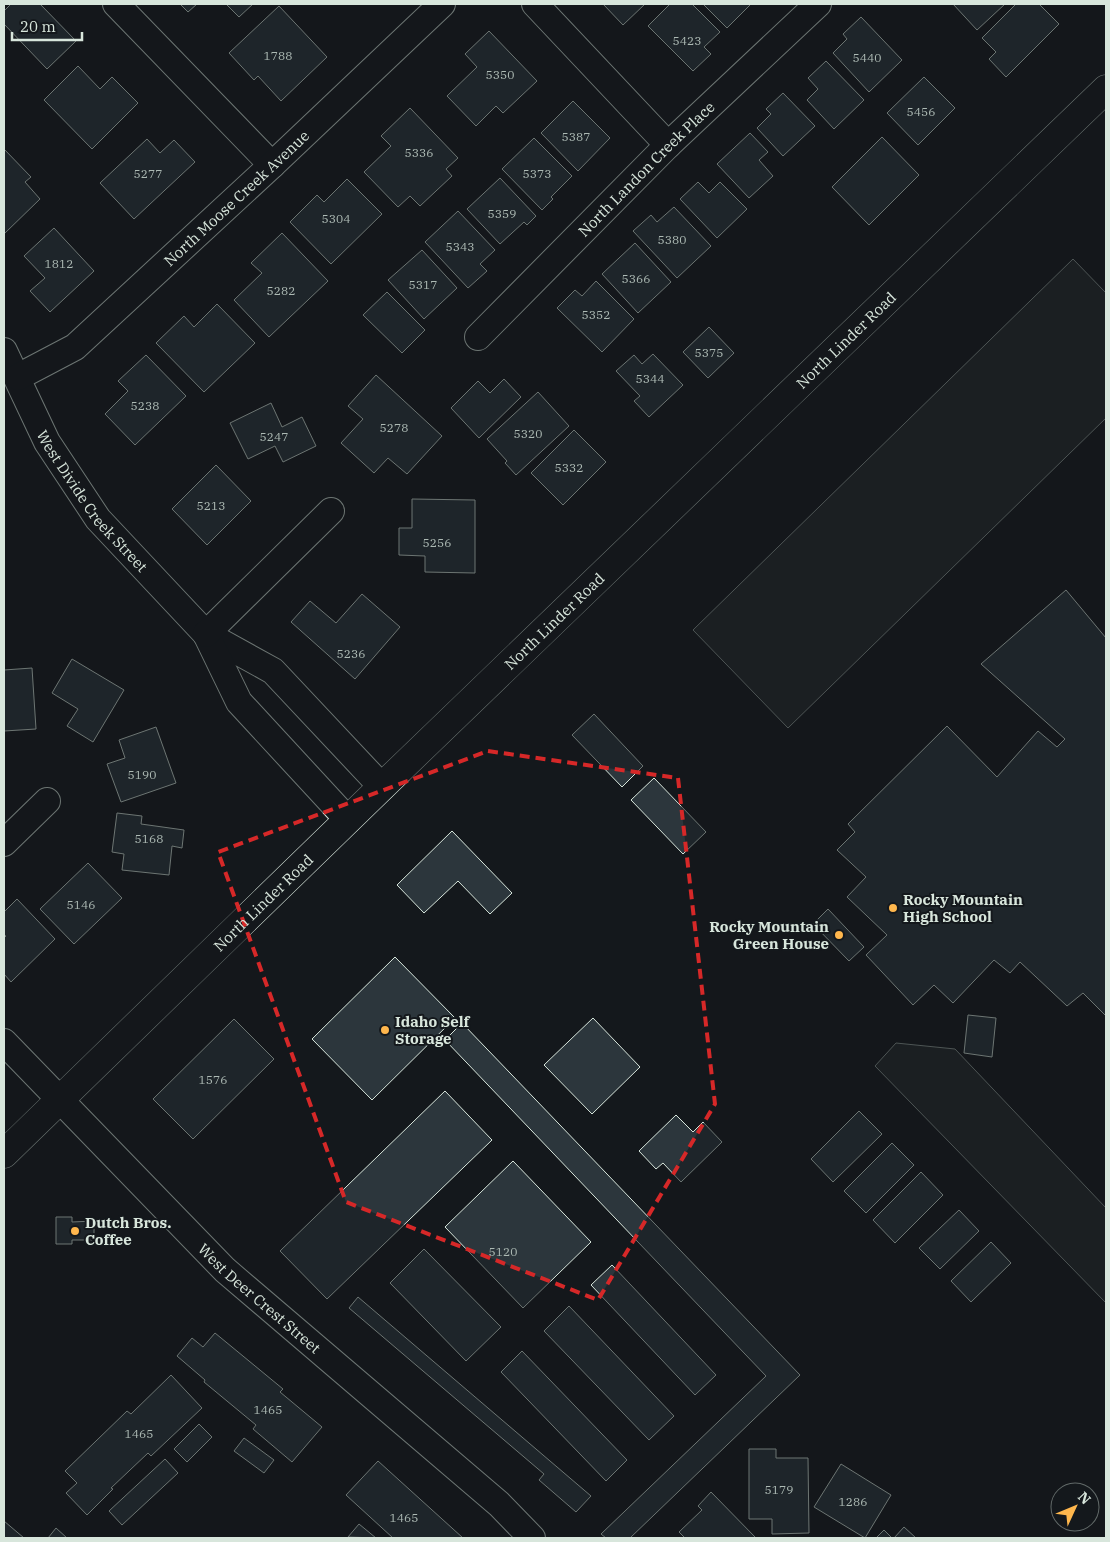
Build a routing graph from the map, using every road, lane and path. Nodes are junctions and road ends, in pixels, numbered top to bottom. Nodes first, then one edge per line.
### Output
1 (116, 4) edge
2 (442, 4) edge
3 (535, 4) edge
4 (818, 4) edge
5 (1106, 88) edge
6 (668, 145) junction
7 (272, 166) junction
8 (478, 337) dead end
9 (4, 351) edge
10 (18, 377) junction
11 (331, 511) dead end
12 (206, 634) junction
13 (382, 787) junction
14 (47, 801) dead end
15 (348, 820) junction
16 (4, 843) edge
17 (4, 1042) edge
18 (60, 1100) junction
19 (4, 1154) edge
20 (532, 1538) edge

1 - 7 street
2 - 7 street, North Moose Creek Avenue
3 - 6 street
4 - 6 street, North Landon Creek Place
5 - 13 main road, North Linder Road
6 - 8 street, North Landon Creek Place
7 - 10 street, North Moose Creek Avenue
9 - 10 street, West Divide Creek Street
10 - 12 street, West Divide Creek Street
11 - 12 street
12 - 13 street, West Divide Creek Street
12 - 15 street, West Divide Creek Street
13 - 15 main road, North Linder Road
14 - 16 street
15 - 18 main road, North Linder Road
17 - 18 street, West Deer Crest Street
18 - 19 main road, North Linder Road
18 - 20 street, West Deer Crest Street

